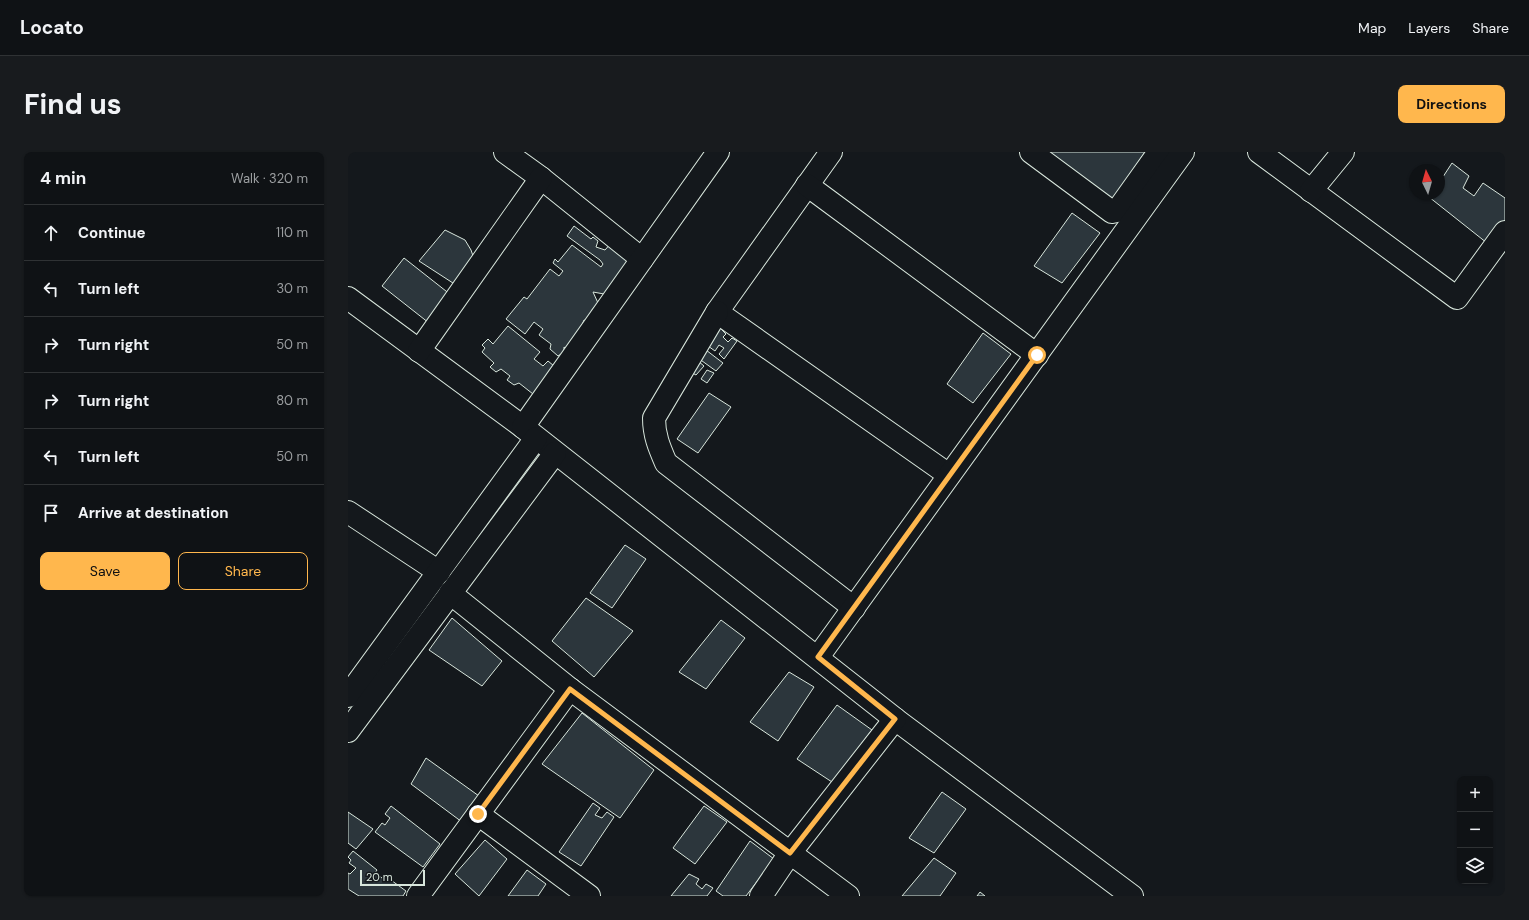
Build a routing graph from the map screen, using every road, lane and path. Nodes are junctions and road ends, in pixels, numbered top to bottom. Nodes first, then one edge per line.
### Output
1 (505, 152) edge
2 (718, 152) edge
3 (831, 152) edge
4 (1031, 152) edge
5 (1160, 152) edge
6 (1183, 152) edge
7 (1259, 152) edge
8 (1343, 152) edge
9 (541, 178) junction
10 (807, 185) junction
11 (1311, 191) junction
12 (1505, 232) edge
13 (642, 259) junction
14 (348, 298) edge
15 (716, 312) junction
16 (420, 351) junction
17 (1037, 355) junction
18 (529, 433) junction
19 (555, 453) junction
20 (950, 475) junction
21 (348, 512) edge
22 (439, 572) junction
23 (450, 593) junction
24 (854, 608) junction
25 (818, 657) junction
26 (570, 689) junction
27 (348, 696) edge
28 (895, 719) junction
29 (348, 732) edge
30 (478, 814) junction
31 (790, 853) junction
32 (418, 896) edge
33 (589, 896) edge
34 (761, 896) edge
35 (848, 896) edge
36 (1132, 896) edge

1 - 9 street
2 - 13 street
3 - 10 street
4 - 5 street
6 - 17 street
7 - 11 street
8 - 11 street
9 - 13 street
9 - 16 street
10 - 15 street
10 - 17 street
11 - 12 street
13 - 18 street
14 - 16 street
15 - 20 street
15 - 24 street
16 - 18 street
17 - 20 street
18 - 19 street
18 - 22 street
19 - 23 street
19 - 25 street
20 - 24 street
21 - 22 street
22 - 27 street
23 - 26 street
23 - 29 street
24 - 25 street
25 - 28 street
26 - 30 street
26 - 31 street
28 - 31 street
28 - 36 street
30 - 32 street
30 - 33 street
31 - 34 street
31 - 35 street

